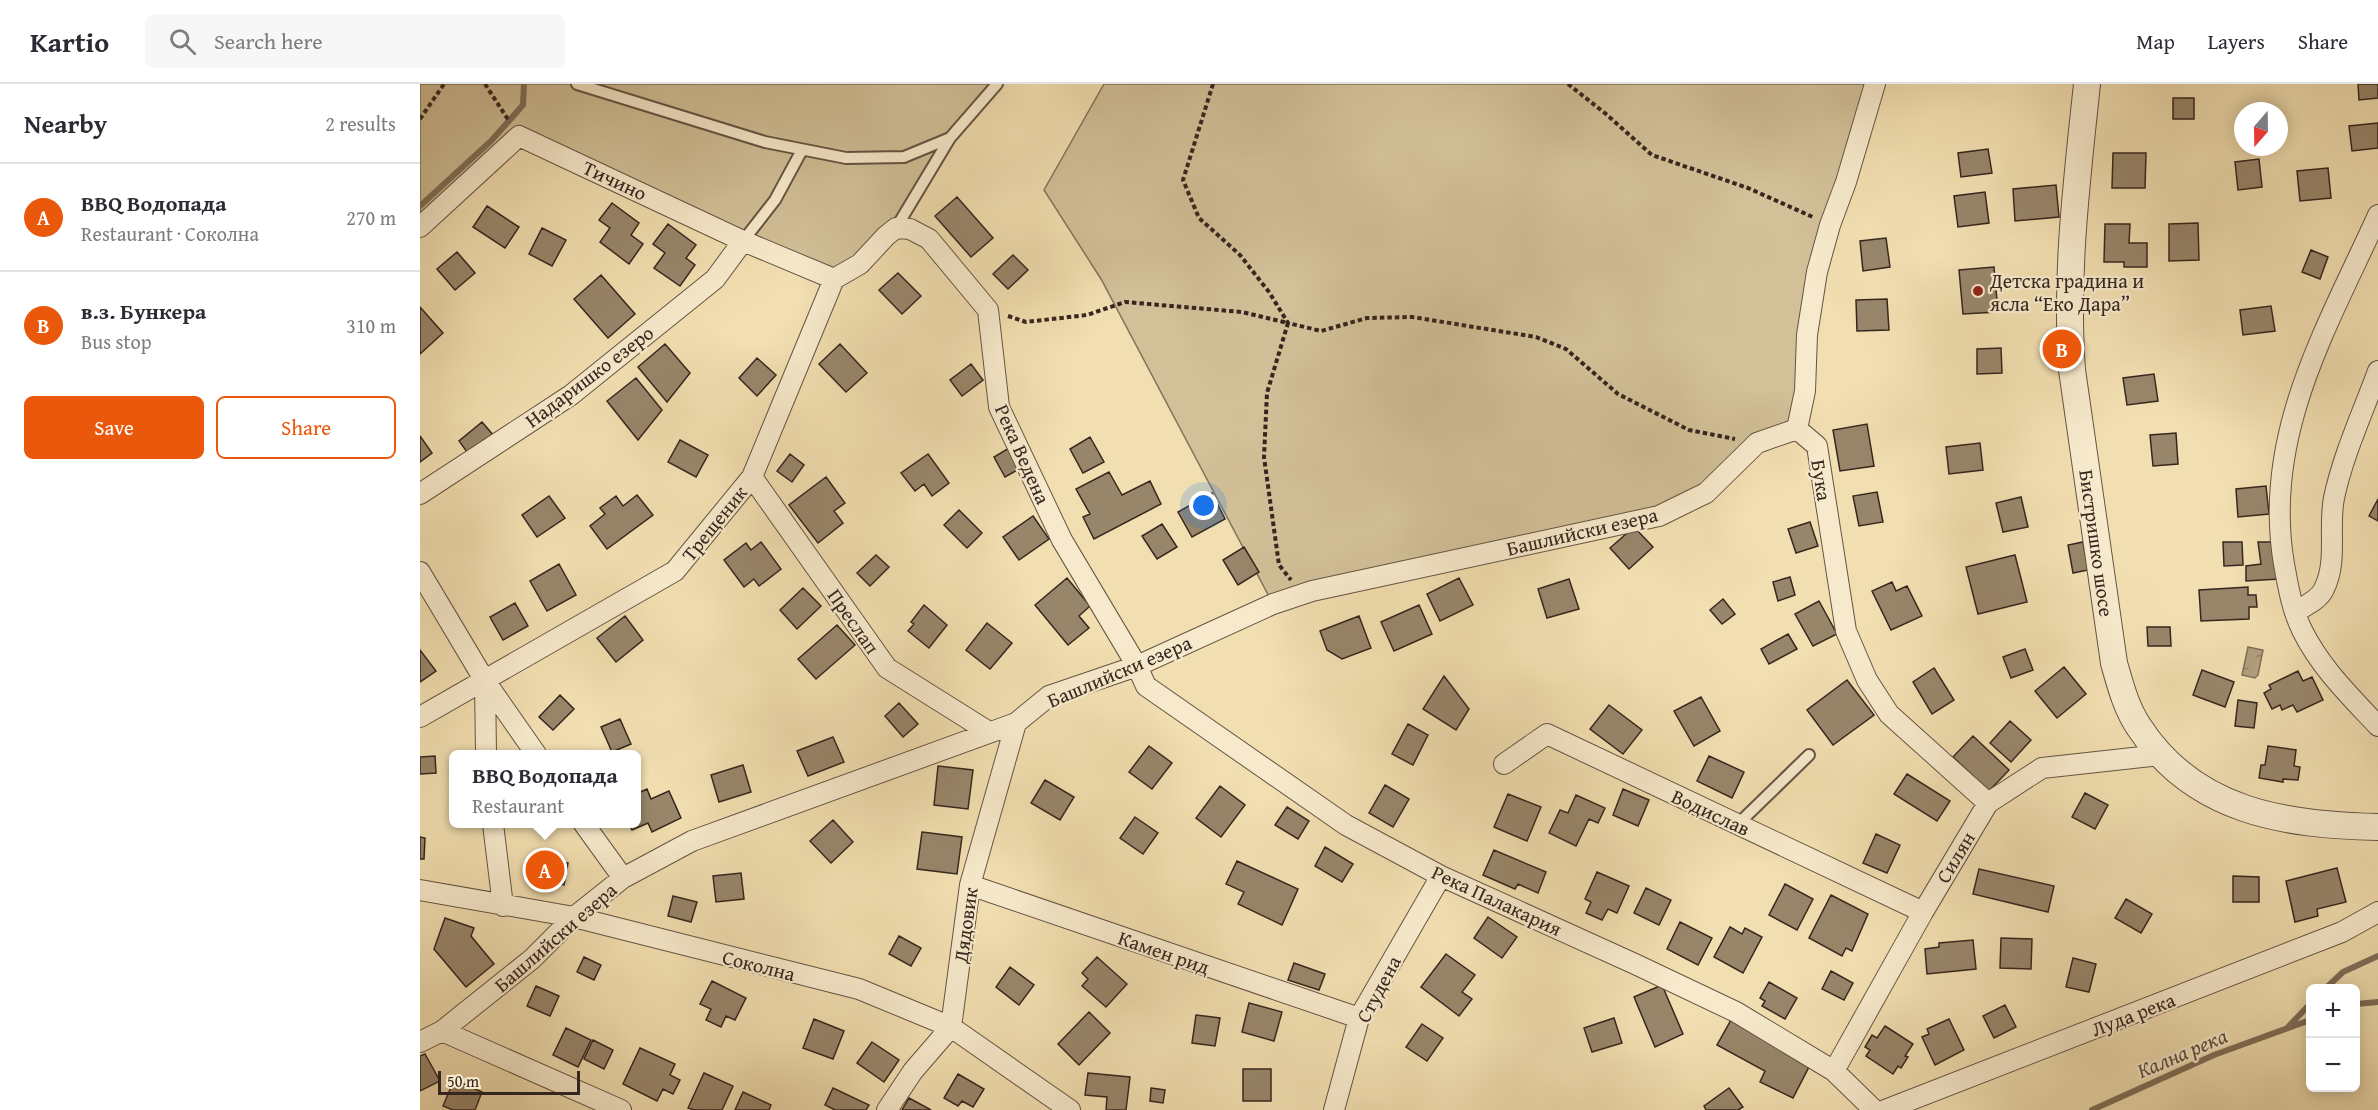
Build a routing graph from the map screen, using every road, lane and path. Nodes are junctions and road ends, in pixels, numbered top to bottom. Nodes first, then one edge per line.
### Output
1 (444, 84) edge
2 (486, 84) edge
3 (577, 84) edge
4 (997, 84) edge
5 (1214, 84) edge
6 (1568, 84) edge
7 (1875, 84) edge
8 (2087, 84) edge
9 (420, 119) edge
10 (519, 136) junction
11 (950, 138) junction
12 (802, 150) junction
13 (2378, 215) edge
14 (1830, 225) junction
15 (420, 227) edge
16 (896, 228) junction
17 (743, 241) junction
18 (834, 279) junction
19 (988, 310) junction
20 (1288, 323) junction
21 (2378, 371) edge
22 (1797, 429) junction
23 (1757, 443) junction
24 (752, 477) junction
25 (420, 494) edge
26 (420, 572) edge
27 (1312, 591) junction
28 (2295, 612) junction
29 (1137, 666) junction
30 (484, 681) junction
31 (420, 717) edge
32 (1016, 723) junction
33 (2378, 726) edge
34 (989, 732) junction
35 (486, 750) edge
36 (533, 750) edge
37 (1809, 755) dead end
38 (2160, 755) junction
39 (1504, 764) dead end
40 (1988, 803) junction
41 (1738, 824) junction
42 (2378, 827) edge
43 (493, 828) edge
44 (587, 828) edge
45 (1441, 876) junction
46 (622, 878) junction
47 (970, 885) junction
48 (420, 890) edge
49 (503, 906) junction
50 (1923, 912) junction
51 (2378, 912) edge
52 (574, 917) junction
53 (1359, 1018) junction
54 (951, 1027) junction
55 (442, 1031) junction
56 (420, 1042) edge
57 (1834, 1071) junction
58 (621, 1110) edge
59 (887, 1110) edge
60 (1070, 1110) edge
61 (1334, 1110) edge
62 (1874, 1110) edge
63 (1885, 1110) edge

1 - 9 path
2 - 10 path
3 - 12 lane
4 - 11 lane
5 - 20 path
6 - 14 path
7 - 14 street
8 - 38 street, Бистришко шосе
10 - 15 street
10 - 17 street, Тичино
11 - 12 lane
11 - 16 lane
12 - 17 lane
13 - 28 street
14 - 22 street
16 - 18 street
16 - 19 street
17 - 18 street, Тичино
17 - 25 street, Надаришко езеро
18 - 24 street, Трещеник
19 - 20 path
19 - 29 street, Река Ведена
20 - 23 path
20 - 27 path
21 - 28 street
22 - 23 street, Башлийски езера
22 - 40 street, Бука
23 - 27 street, Башлийски езера
24 - 30 street, Трещеник
24 - 34 street, Преслап
26 - 30 street
27 - 29 street, Башлийски езера
28 - 33 street
29 - 32 street, Башлийски езера
29 - 45 street, Река Палакария
30 - 31 street, Трещеник
30 - 35 street
30 - 36 street
32 - 34 street, Башлийски езера
32 - 47 street, Дядовик
34 - 46 street, Башлийски езера
37 - 41 lane
38 - 40 street, Силян
38 - 42 street, Бистришко шосе
39 - 41 street, Водислав
40 - 50 street, Силян
41 - 50 street, Водислав
43 - 49 street
44 - 46 street
45 - 53 street, Студена
45 - 57 street, Река Палакария
46 - 52 street, Башлийски езера
47 - 53 street, Камен рид
47 - 54 street, Дядовик
48 - 49 street, Соколна
49 - 52 street, Соколна
50 - 57 street, Силян
51 - 63 street, Луда река
52 - 54 street, Соколна
52 - 55 street, Башлийски езера
53 - 61 street, Студена
54 - 59 street
54 - 60 street, Соколна
55 - 56 street, Башлийски езера
55 - 58 street
57 - 62 street, Река Палакария

